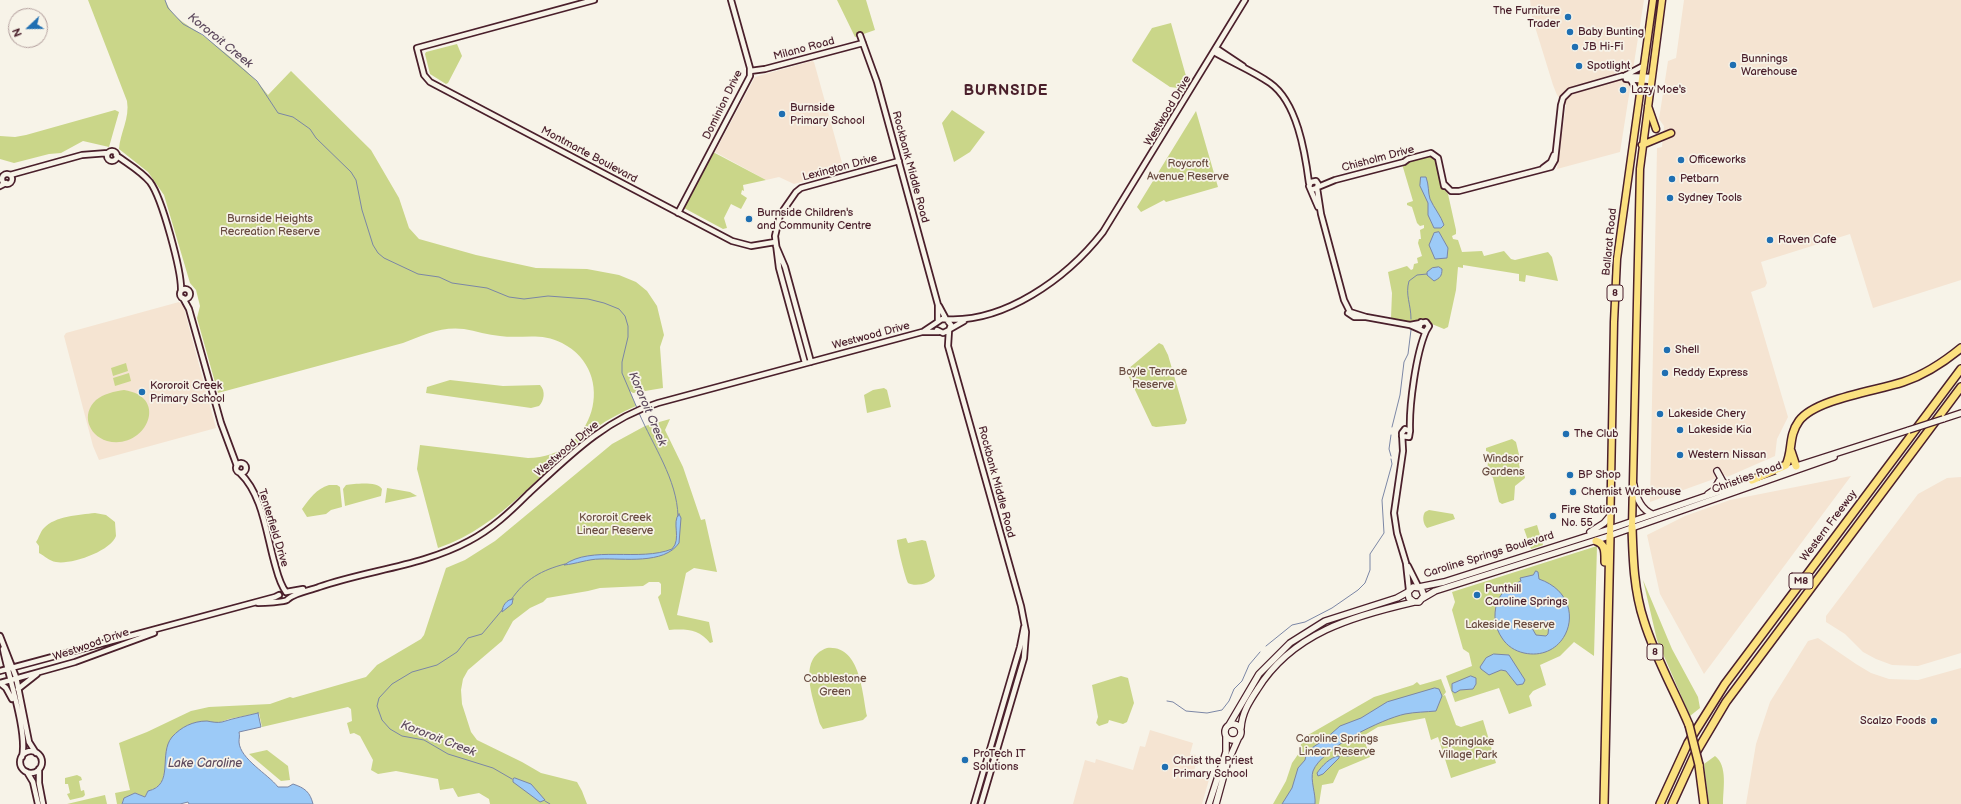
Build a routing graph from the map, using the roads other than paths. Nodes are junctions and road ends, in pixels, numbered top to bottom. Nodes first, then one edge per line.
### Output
1 (594, 0) edge
2 (731, 0) edge
3 (1245, 0) edge
4 (1653, 0) edge
5 (1662, 0) edge
6 (860, 35) dead end
7 (863, 43) junction
8 (1215, 50) junction
9 (1644, 64) junction
10 (1653, 64) junction
11 (750, 71) junction
12 (1622, 76) junction
13 (1642, 78) junction
14 (1614, 79) junction
15 (1630, 79) junction
16 (1651, 79) junction
17 (1640, 95) junction
18 (1648, 106) junction
19 (1656, 129) dead end
20 (1671, 133) dead end
21 (1642, 145) junction
22 (108, 153) junction
23 (95, 154) junction
24 (116, 155) junction
25 (107, 159) junction
26 (114, 161) junction
27 (899, 162) junction
28 (130, 164) junction
29 (1307, 166) junction
30 (23, 171) junction
31 (10, 175) junction
32 (1, 179) edge
33 (1335, 180) junction
34 (12, 181) junction
35 (1315, 181) junction
36 (6, 183) junction
37 (1309, 183) junction
38 (0, 186) edge
39 (1317, 188) junction
40 (1311, 190) junction
41 (678, 213) junction
42 (1321, 214) junction
43 (775, 242) junction
44 (180, 275) junction
45 (188, 289) junction
46 (181, 291) junction
47 (190, 295) junction
48 (183, 298) junction
49 (938, 304) junction
50 (191, 317) junction
51 (967, 319) junction
52 (946, 320) junction
53 (938, 322) junction
54 (1421, 322) junction
55 (1410, 325) junction
56 (1420, 329) junction
57 (950, 330) junction
58 (1426, 331) junction
59 (922, 332) junction
60 (940, 332) junction
61 (1421, 343) junction
62 (948, 346) junction
63 (1961, 348) edge
64 (811, 362) junction
65 (805, 363) junction
66 (1961, 369) edge
67 (1961, 387) edge
68 (1961, 413) edge
69 (1409, 416) junction
70 (1403, 430) junction
71 (1410, 431) junction
72 (1402, 436) junction
73 (1409, 437) junction
74 (1790, 442) junction
75 (1868, 444) junction
76 (231, 450) junction
77 (1403, 451) junction
78 (1833, 457) junction
79 (242, 463) junction
80 (237, 466) junction
81 (1796, 466) junction
82 (1717, 470) dead end
83 (246, 471) junction
84 (240, 473) junction
85 (1633, 480) junction
86 (1752, 480) junction
87 (1719, 481) dead end
88 (250, 485) junction
89 (1733, 487) junction
90 (1725, 494) junction
91 (1689, 502) junction
92 (1652, 514) junction
93 (1610, 516) junction
94 (1632, 524) junction
95 (1610, 532) junction
96 (1583, 536) junction
97 (1596, 541) junction
98 (1548, 549) junction
99 (1550, 555) junction
100 (1406, 563) junction
101 (1489, 568) junction
102 (1491, 574) junction
103 (279, 577) junction
104 (332, 582) junction
105 (1419, 586) junction
106 (1408, 591) junction
107 (286, 592) junction
108 (279, 594) junction
109 (1423, 598) junction
110 (287, 599) junction
111 (1414, 602) junction
112 (245, 606) junction
113 (1609, 610) junction
114 (186, 622) junction
115 (1024, 623) junction
116 (0, 636) edge
117 (1273, 658) junction
118 (1278, 663) junction
119 (13, 668) junction
120 (7, 669) junction
121 (45, 670) junction
122 (0, 671) edge
123 (16, 677) junction
124 (10, 679) junction
125 (0, 683) edge
126 (18, 689) junction
127 (17, 712) junction
128 (1229, 725) junction
129 (1241, 728) junction
130 (1226, 736) junction
131 (1238, 739) junction
132 (36, 752) junction
133 (22, 757) junction
134 (39, 769) junction
135 (27, 772) junction
136 (981, 778) junction
137 (988, 781) junction
138 (38, 804) edge
139 (43, 804) edge
140 (974, 804) edge
141 (981, 804) edge
142 (1208, 804) edge
143 (1216, 804) edge
144 (1604, 804) edge
145 (1660, 804) edge
146 (1672, 804) edge
147 (1704, 804) edge

1 - 41 street, Montmarte Boulevard
2 - 11 street, Dominion Drive
3 - 8 street, Westwood Drive
4 - 9 highway, Ballarat Road / 8
5 - 10 highway, 8
6 - 7 street, Rockbank Middle Road
7 - 11 street, Milano Road
7 - 27 street, Rockbank Middle Road
8 - 29 street
8 - 51 street, Westwood Drive
9 - 10 highway
9 - 12 street
9 - 13 highway, Ballarat Road / 8
10 - 16 highway, 8
11 - 41 street, Dominion Drive
12 - 13 street, Chisholm Drive
12 - 14 street, Chisholm Drive
13 - 15 street, Chisholm Drive
13 - 16 street, Chisholm Drive
13 - 17 highway, Ballarat Road / 8
14 - 15 street, Chisholm Drive
14 - 33 street, Chisholm Drive
15 - 17 street
16 - 18 highway, 8
17 - 93 highway, Ballarat Road / 8
18 - 19 highway
18 - 21 highway, 8
20 - 21 highway
21 - 85 highway, 8
22 - 23 street
22 - 24 street
22 - 25 street
23 - 25 street
23 - 30 street
24 - 26 street
24 - 28 street
25 - 26 street
26 - 28 street
27 - 43 street, Lexington Drive
27 - 49 street, Rockbank Middle Road
28 - 44 street
29 - 35 street
29 - 37 street
30 - 31 street
30 - 34 street
31 - 32 street
31 - 34 street
32 - 36 street
33 - 35 street, Chisholm Drive
33 - 39 street, Chisholm Drive
34 - 36 street
35 - 37 street, Chisholm Drive
35 - 39 street
36 - 38 street
37 - 40 street
39 - 40 street, Chisholm Drive
39 - 42 street
40 - 42 street
41 - 43 street, Montmarte Boulevard
42 - 55 street
43 - 64 street, Lexington Drive
43 - 65 street, Lexington Drive
44 - 45 street
44 - 46 street
45 - 46 street
45 - 47 street
46 - 48 street
47 - 48 street
47 - 50 street
48 - 50 street
49 - 52 street, Rockbank Middle Road
49 - 53 street, Rockbank Middle Road
50 - 76 street
51 - 52 street, Westwood Drive
51 - 57 street, Westwood Drive
52 - 53 street
52 - 57 street
53 - 59 street, Westwood Drive
53 - 60 street
54 - 55 street
54 - 56 street
54 - 58 street
55 - 56 street
56 - 58 street
56 - 61 street
57 - 60 street
57 - 62 street, Rockbank Middle Road
58 - 61 street
59 - 60 street, Westwood Drive
59 - 64 street, Westwood Drive
60 - 62 street, Rockbank Middle Road
61 - 69 street
62 - 115 street, Rockbank Middle Road
63 - 74 highway
64 - 65 street, Westwood Drive
65 - 104 street, Westwood Drive
66 - 145 highway, Western Freeway / M8
67 - 146 highway, Western Freeway / M8
68 - 75 main road, Christies Road, bridge
69 - 70 street
69 - 71 street
70 - 71 street
70 - 72 street
71 - 73 street
72 - 73 street
72 - 77 street
73 - 77 street
74 - 81 highway
74 - 86 highway
75 - 78 main road, Christies Road
75 - 81 main road, Christies Road
76 - 79 street
76 - 80 street
77 - 100 street
78 - 81 main road
78 - 90 main road, Christies Road
79 - 80 street
79 - 83 street
80 - 84 street
81 - 86 main road, Christies Road
82 - 89 main road
83 - 84 street
83 - 88 street, Tenterfield Drive
84 - 88 street, Tenterfield Drive
85 - 92 main road
85 - 94 highway, 8
86 - 89 main road, Christies Road
87 - 91 main road
88 - 103 street, Tenterfield Drive
89 - 90 main road, Christies Road
90 - 91 main road, Christies Road
90 - 94 main road, Christies Road
91 - 92 main road, Christies Road
92 - 94 main road, Christies Road
93 - 95 highway, Ballarat Road / 8
93 - 96 main road
94 - 95 main road, Caroline Springs Boulevard
94 - 147 highway, 8, bridge
95 - 96 main road, Caroline Springs Boulevard
95 - 97 main road, Caroline Springs Boulevard
95 - 113 highway, 8
96 - 98 main road, Caroline Springs Boulevard
97 - 99 main road, Caroline Springs Boulevard
97 - 113 highway
98 - 99 main road
98 - 101 main road, Caroline Springs Boulevard
99 - 102 main road, Caroline Springs Boulevard
100 - 105 street
100 - 106 street
101 - 102 main road
101 - 105 main road, Caroline Springs Boulevard
102 - 109 main road, Caroline Springs Boulevard
103 - 107 street, Tenterfield Drive
103 - 108 street, Tenterfield Drive
104 - 107 street, Westwood Drive
104 - 110 street, Westwood Drive
105 - 106 main road
105 - 109 main road
106 - 111 main road
106 - 117 main road
107 - 108 street
107 - 110 street
108 - 110 street
108 - 112 street, Westwood Drive
109 - 111 main road
110 - 112 street, Westwood Drive
111 - 118 main road
112 - 114 street, Westwood Drive
113 - 144 highway, 8
114 - 119 street, Westwood Drive
114 - 121 street, Westwood Drive
115 - 136 street, Rockbank Middle Road
115 - 137 street, Rockbank Middle Road
116 - 119 street
116 - 120 street
117 - 118 main road
117 - 128 main road
118 - 129 main road
119 - 120 street, Westwood Drive
119 - 123 street
120 - 122 street, Westwood Drive
120 - 124 street
121 - 123 street, Westwood Drive
121 - 126 street
123 - 124 street, Westwood Drive
123 - 126 street
124 - 125 street, Westwood Drive
124 - 127 street
125 - 127 street
126 - 132 street
127 - 133 street
128 - 129 main road
128 - 130 main road
129 - 131 main road
130 - 131 main road
130 - 142 main road
131 - 143 main road
132 - 133 street
132 - 134 street
133 - 135 street
134 - 135 street
134 - 139 street
135 - 138 street
136 - 137 street
136 - 140 street, Rockbank Middle Road
137 - 141 street, Rockbank Middle Road

